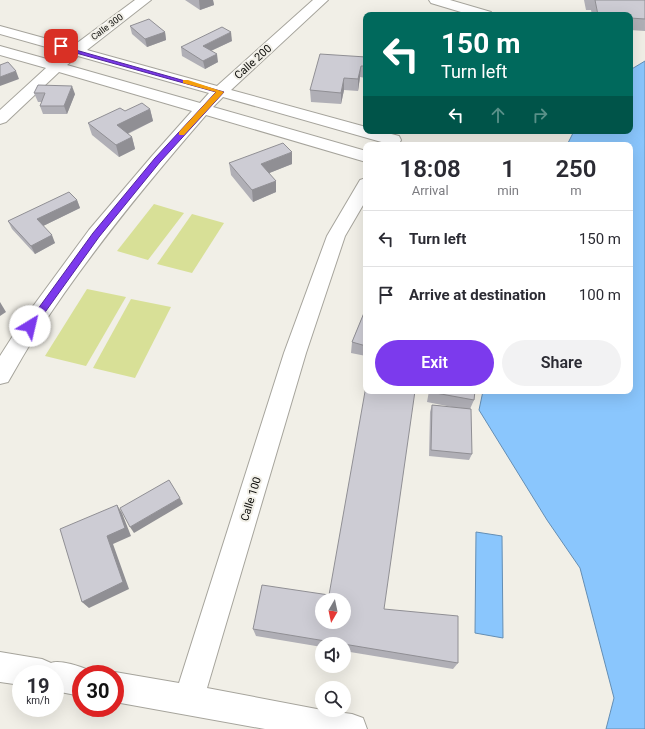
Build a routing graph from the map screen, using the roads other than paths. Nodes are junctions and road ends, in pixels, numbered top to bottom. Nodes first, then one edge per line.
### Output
1 (144, 0) edge
2 (321, 0) edge
3 (436, 0) edge
4 (475, 12) edge
5 (0, 30) edge
6 (0, 50) edge
7 (76, 51) junction
8 (56, 67) junction
9 (220, 92) junction
10 (203, 109) junction
11 (0, 119) edge
12 (363, 131) edge
13 (375, 134) edge
14 (394, 139) edge
15 (363, 156) edge
16 (363, 189) edge
17 (0, 375) edge
18 (0, 666) edge
19 (12, 668) edge
20 (124, 689) edge
21 (189, 700) junction
22 (303, 725) edge
23 (352, 729) edge

1 - 7 street, Calle 300
2 - 9 street, Calle 200
3 - 4 street
5 - 7 street
6 - 8 street
7 - 8 street, Calle 300
7 - 9 street
8 - 10 street
8 - 11 street, Calle 300
9 - 10 street, Calle 200
9 - 12 street
10 - 15 street
10 - 17 street, Calle 200
13 - 14 street
16 - 21 street, Calle 100
18 - 19 street
20 - 21 street
21 - 22 street
22 - 23 street

